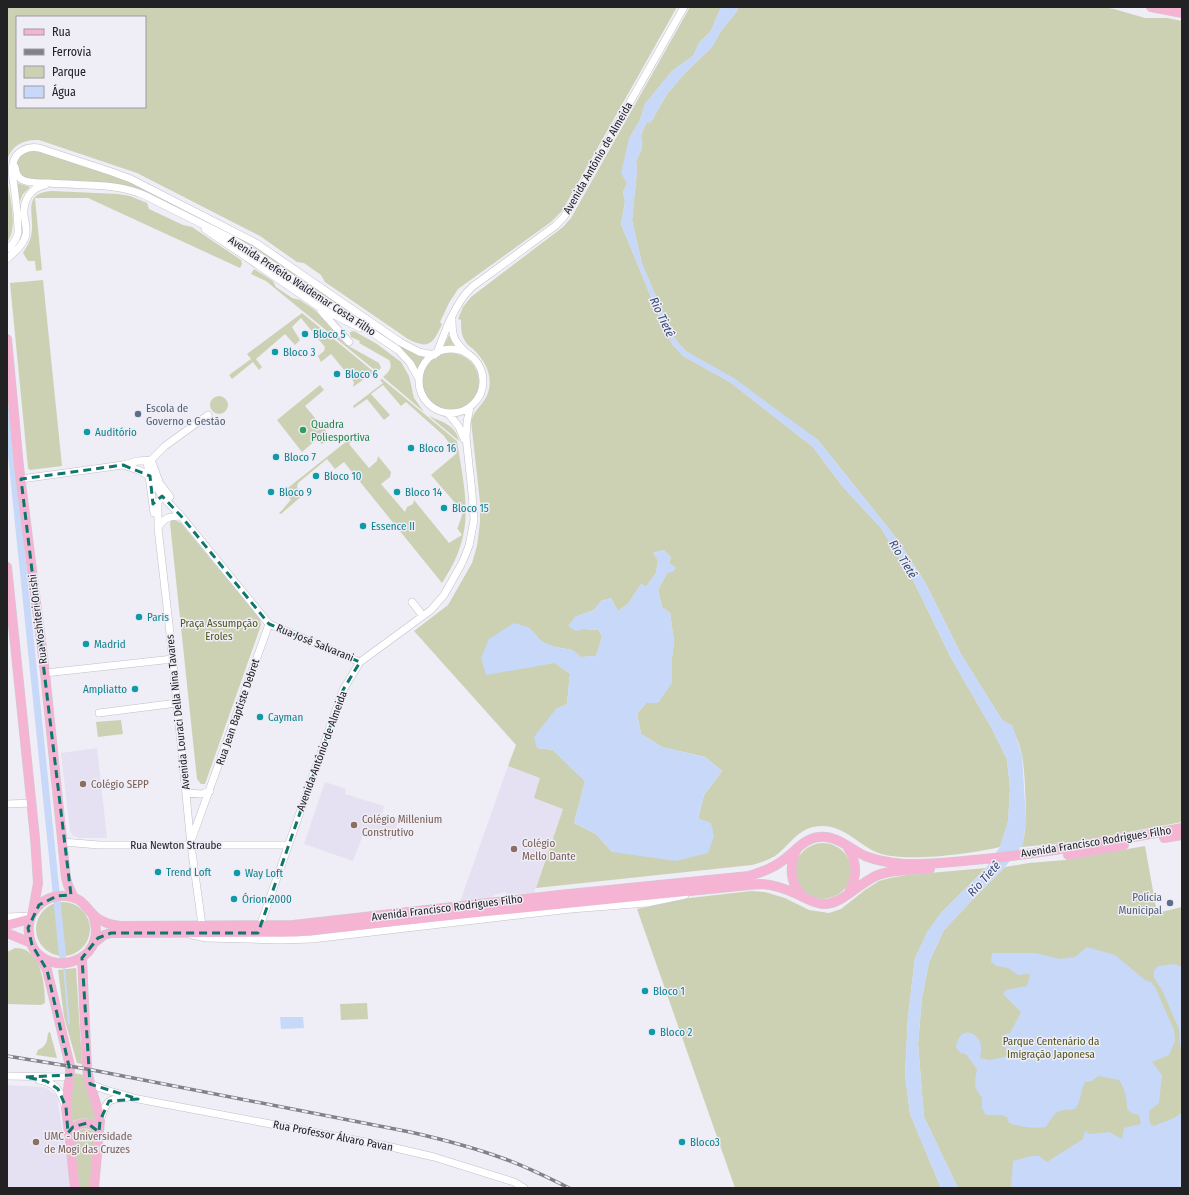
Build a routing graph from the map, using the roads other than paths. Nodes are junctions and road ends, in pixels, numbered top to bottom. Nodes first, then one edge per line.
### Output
1 (684, 7) edge
2 (1151, 7) edge
3 (1182, 13) edge
4 (16, 157) junction
5 (57, 184) junction
6 (187, 216) junction
7 (7, 249) edge
8 (7, 259) edge
9 (309, 300) junction
10 (452, 318) junction
11 (355, 326) junction
12 (376, 335) junction
13 (7, 339) edge
14 (435, 354) junction
15 (468, 355) junction
16 (419, 379) junction
17 (470, 407) junction
18 (448, 413) junction
19 (208, 416) dead end
20 (466, 447) junction
21 (149, 460) junction
22 (123, 465) junction
23 (150, 476) junction
24 (21, 479) junction
25 (165, 496) junction
26 (181, 516) junction
27 (158, 528) junction
28 (7, 566) edge
29 (412, 602) dead end
30 (423, 616) junction
31 (269, 624) junction
32 (173, 659) junction
33 (360, 662) junction
34 (45, 674) junction
35 (177, 702) junction
36 (99, 713) dead end
37 (210, 791) junction
38 (186, 793) junction
39 (32, 803) junction
40 (7, 804) edge
41 (1182, 828) edge
42 (1182, 835) edge
43 (63, 842) junction
44 (191, 843) junction
45 (288, 845) junction
46 (846, 845) junction
47 (798, 849) junction
48 (1030, 857) junction
49 (976, 862) junction
50 (743, 885) junction
51 (849, 893) junction
52 (74, 898) junction
53 (805, 899) junction
54 (92, 913) junction
55 (31, 916) junction
56 (7, 917) edge
57 (202, 925) junction
58 (7, 926) edge
59 (259, 929) junction
60 (7, 932) edge
61 (182, 933) junction
62 (95, 942) junction
63 (33, 946) junction
64 (82, 958) junction
65 (70, 1072) junction
66 (7, 1076) edge
67 (25, 1077) junction
68 (90, 1084) junction
69 (138, 1099) junction
70 (66, 1107) junction
71 (100, 1121) junction
72 (99, 1132) junction
73 (68, 1133) junction
74 (75, 1188) edge
75 (94, 1188) edge
76 (524, 1188) edge

1 - 10 street, Avenida Antônio de Almeida
2 - 3 main road
4 - 5 street
4 - 7 street
4 - 14 street
5 - 6 street, Avenida Prefeito Waldemar Costa Filho
5 - 8 street
6 - 9 street
6 - 12 street, Avenida Prefeito Waldemar Costa Filho
9 - 11 street
9 - 11 street
10 - 14 street, Avenida Antônio de Almeida
10 - 15 street, Avenida Antônio de Almeida
11 - 12 street
12 - 16 street, Avenida Prefeito Waldemar Costa Filho
13 - 24 main road, Rua Yoshiteri Onishi
14 - 15 street
14 - 16 street, Avenida Antônio de Almeida
15 - 17 street, Avenida Antônio de Almeida
16 - 18 street, Avenida Antônio de Almeida
17 - 18 street
17 - 20 street, Avenida Antônio de Almeida
18 - 20 street, Avenida Antônio de Almeida
19 - 21 street
20 - 30 street, Avenida Antônio de Almeida
21 - 22 street
21 - 23 street
21 - 25 street
22 - 23 street
22 - 24 street
23 - 25 street
23 - 27 street
24 - 34 main road, Rua Yoshiteri Onishi
25 - 26 street
25 - 27 street
26 - 27 street
26 - 31 street
27 - 32 street, Avenida Louraci Della Nina Tavares
28 - 39 main road
29 - 30 street
30 - 33 street, Avenida Antônio de Almeida
31 - 33 street, Rua José Salvarani
31 - 37 street, Rua Jean Baptiste Debret
32 - 34 street
32 - 35 street, Avenida Louraci Della Nina Tavares
33 - 45 street, Avenida Antônio de Almeida
34 - 43 main road, Rua Yoshiteri Onishi
35 - 36 street
35 - 38 street, Avenida Louraci Della Nina Tavares
37 - 38 street
37 - 44 street, Rua Jean Baptiste Debret
38 - 44 street, Avenida Louraci Della Nina Tavares
39 - 40 street
39 - 55 main road
41 - 48 main road, Avenida Francisco Rodrigues Filho
42 - 48 main road, Avenida Francisco Rodrigues Filho
43 - 44 street, Rua Newton Straube
43 - 52 main road, Rua Yoshiteri Onishi
44 - 45 street, Rua Newton Straube
44 - 57 street, Avenida Louraci Della Nina Tavares
45 - 59 street, Avenida Antônio de Almeida
46 - 47 main road, Avenida Francisco Rodrigues Filho
46 - 49 main road, Avenida Francisco Rodrigues Filho
46 - 51 main road
47 - 53 main road
47 - 59 main road, Avenida Francisco Rodrigues Filho
48 - 49 main road, Avenida Francisco Rodrigues Filho
49 - 51 main road, Avenida Francisco Rodrigues Filho
50 - 53 main road, Avenida Francisco Rodrigues Filho
50 - 59 main road, Avenida Francisco Rodrigues Filho
50 - 61 street
51 - 53 main road, Avenida Francisco Rodrigues Filho
52 - 54 main road, Avenida Francisco Rodrigues Filho
52 - 55 main road
54 - 57 main road, Avenida Francisco Rodrigues Filho
54 - 62 main road
55 - 56 street
55 - 58 main road
55 - 63 main road
57 - 59 main road, Avenida Francisco Rodrigues Filho
59 - 61 main road, Avenida Francisco Rodrigues Filho
60 - 63 main road
61 - 62 main road, Avenida Francisco Rodrigues Filho
62 - 64 main road, Avenida Francisco Rodrigues Filho
63 - 64 main road
63 - 65 main road
64 - 68 main road
65 - 67 street
65 - 70 main road
66 - 67 street
67 - 70 street
68 - 69 street, Rua Professor Álvaro Pavan
68 - 71 main road
69 - 71 street, Rua Professor Álvaro Pavan
69 - 76 street, Rua Professor Álvaro Pavan
70 - 73 main road
71 - 72 main road
72 - 73 main road
72 - 75 main road
73 - 74 main road

